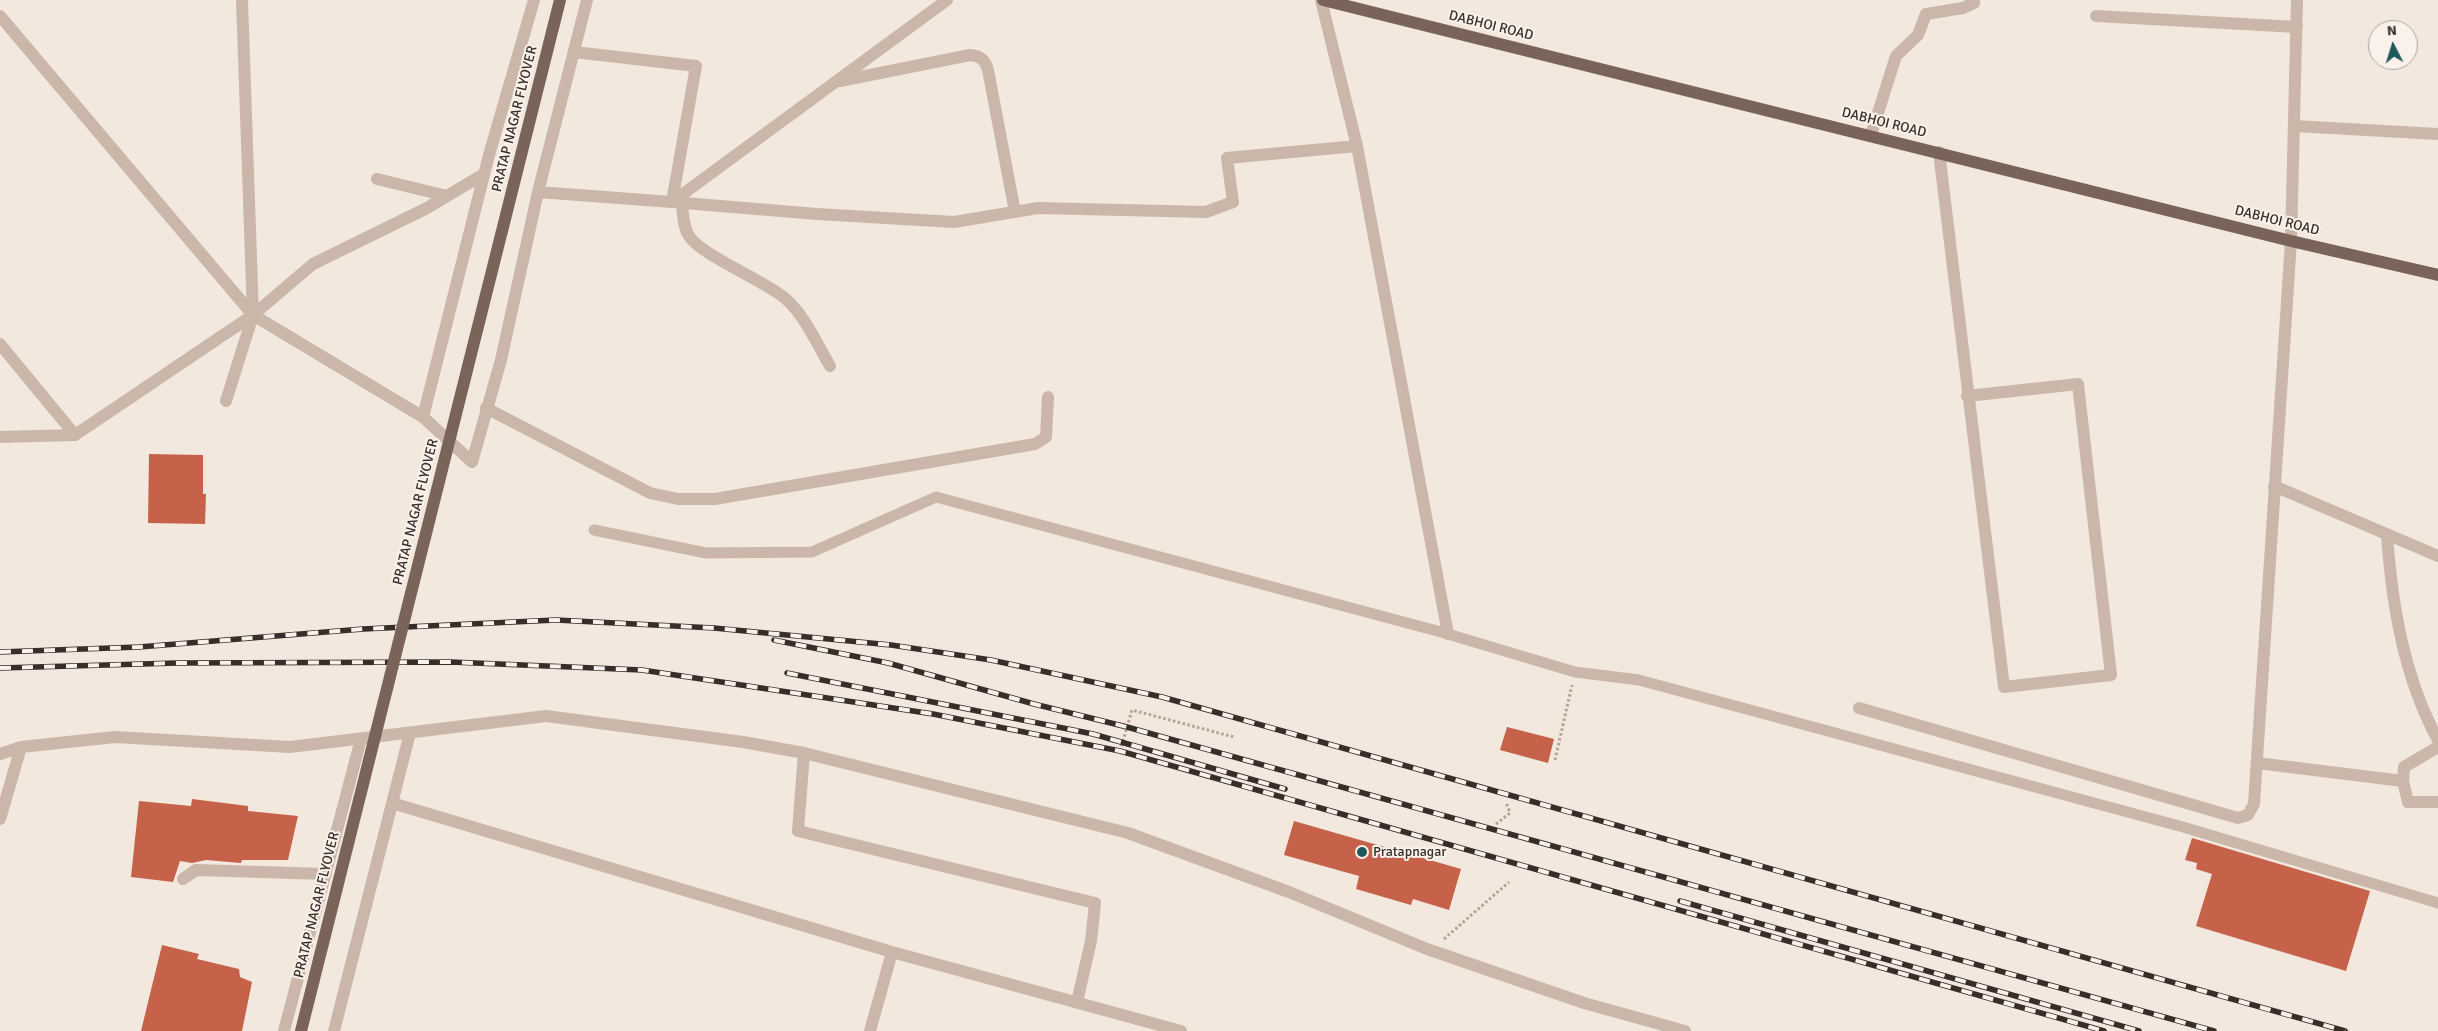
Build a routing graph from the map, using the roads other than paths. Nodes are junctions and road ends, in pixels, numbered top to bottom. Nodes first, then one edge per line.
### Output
1 (242, 0) edge
2 (534, 0) edge
3 (560, 0) edge
4 (588, 0) edge
5 (947, 0) edge
6 (1322, 0) edge
7 (1974, 0) edge
8 (2298, 0) edge
9 (0, 16) edge
10 (2096, 16) dead end
11 (2297, 27) junction
12 (574, 52) junction
13 (836, 81) junction
14 (2294, 126) junction
15 (2438, 134) edge
16 (1871, 135) junction
17 (1357, 146) junction
18 (1939, 152) junction
19 (484, 174) junction
20 (377, 179) dead end
21 (538, 192) junction
22 (447, 196) junction
23 (677, 202) junction
24 (1015, 212) junction
25 (2291, 241) junction
26 (2438, 275) edge
27 (252, 315) junction
28 (0, 344) edge
29 (830, 366) dead end
30 (1967, 396) junction
31 (1048, 397) dead end
32 (226, 401) dead end
33 (486, 408) junction
34 (423, 417) junction
35 (75, 435) junction
36 (0, 437) edge
37 (2274, 486) junction
38 (594, 530) dead end
39 (2387, 535) junction
40 (2438, 556) edge
41 (1448, 634) junction
42 (1859, 708) dead end
43 (410, 732) junction
44 (361, 739) junction
45 (2438, 740) edge
46 (2438, 747) edge
47 (20, 748) junction
48 (804, 753) junction
49 (0, 754) edge
50 (2256, 763) junction
51 (2403, 781) junction
52 (2438, 802) edge
53 (392, 803) junction
54 (0, 819) edge
55 (326, 874) junction
56 (183, 880) dead end
57 (2438, 903) edge
58 (892, 952) junction
59 (1077, 1002) junction
60 (284, 1031) edge
61 (301, 1031) edge
62 (334, 1031) edge
63 (870, 1031) edge
64 (1181, 1031) edge
65 (1685, 1031) edge

1 - 27 street
2 - 19 street
3 - 61 main road, PRATAP NAGAR FLYOVER, bridge
4 - 12 street
5 - 13 street
6 - 16 main road, DABHOI ROAD
6 - 17 street
7 - 16 street
8 - 11 street
9 - 27 street
10 - 11 street
11 - 14 street
12 - 21 street
12 - 23 street
13 - 23 street
13 - 24 street
14 - 15 street
14 - 25 street
16 - 18 main road, DABHOI ROAD
17 - 24 street
17 - 41 street
18 - 25 main road, DABHOI ROAD
18 - 30 street
19 - 22 street
19 - 34 street
20 - 22 street
21 - 23 street
21 - 33 street
22 - 27 street
23 - 24 street
23 - 29 street
25 - 26 main road, DABHOI ROAD
25 - 37 street
27 - 32 street
27 - 34 street
27 - 35 street
28 - 35 street
30 - 30 street
31 - 33 street
33 - 34 street
35 - 36 street
37 - 39 street
37 - 50 street
38 - 41 lane
39 - 40 street
39 - 45 street
41 - 57 lane
42 - 50 street
43 - 44 street
43 - 48 street
43 - 53 street
44 - 47 street
44 - 55 street
46 - 51 street
47 - 49 street
47 - 54 street
48 - 59 street
48 - 65 street
50 - 51 street
51 - 52 street
53 - 58 street
53 - 62 street
55 - 56 street
55 - 60 street
58 - 59 street
58 - 63 street
59 - 64 street

